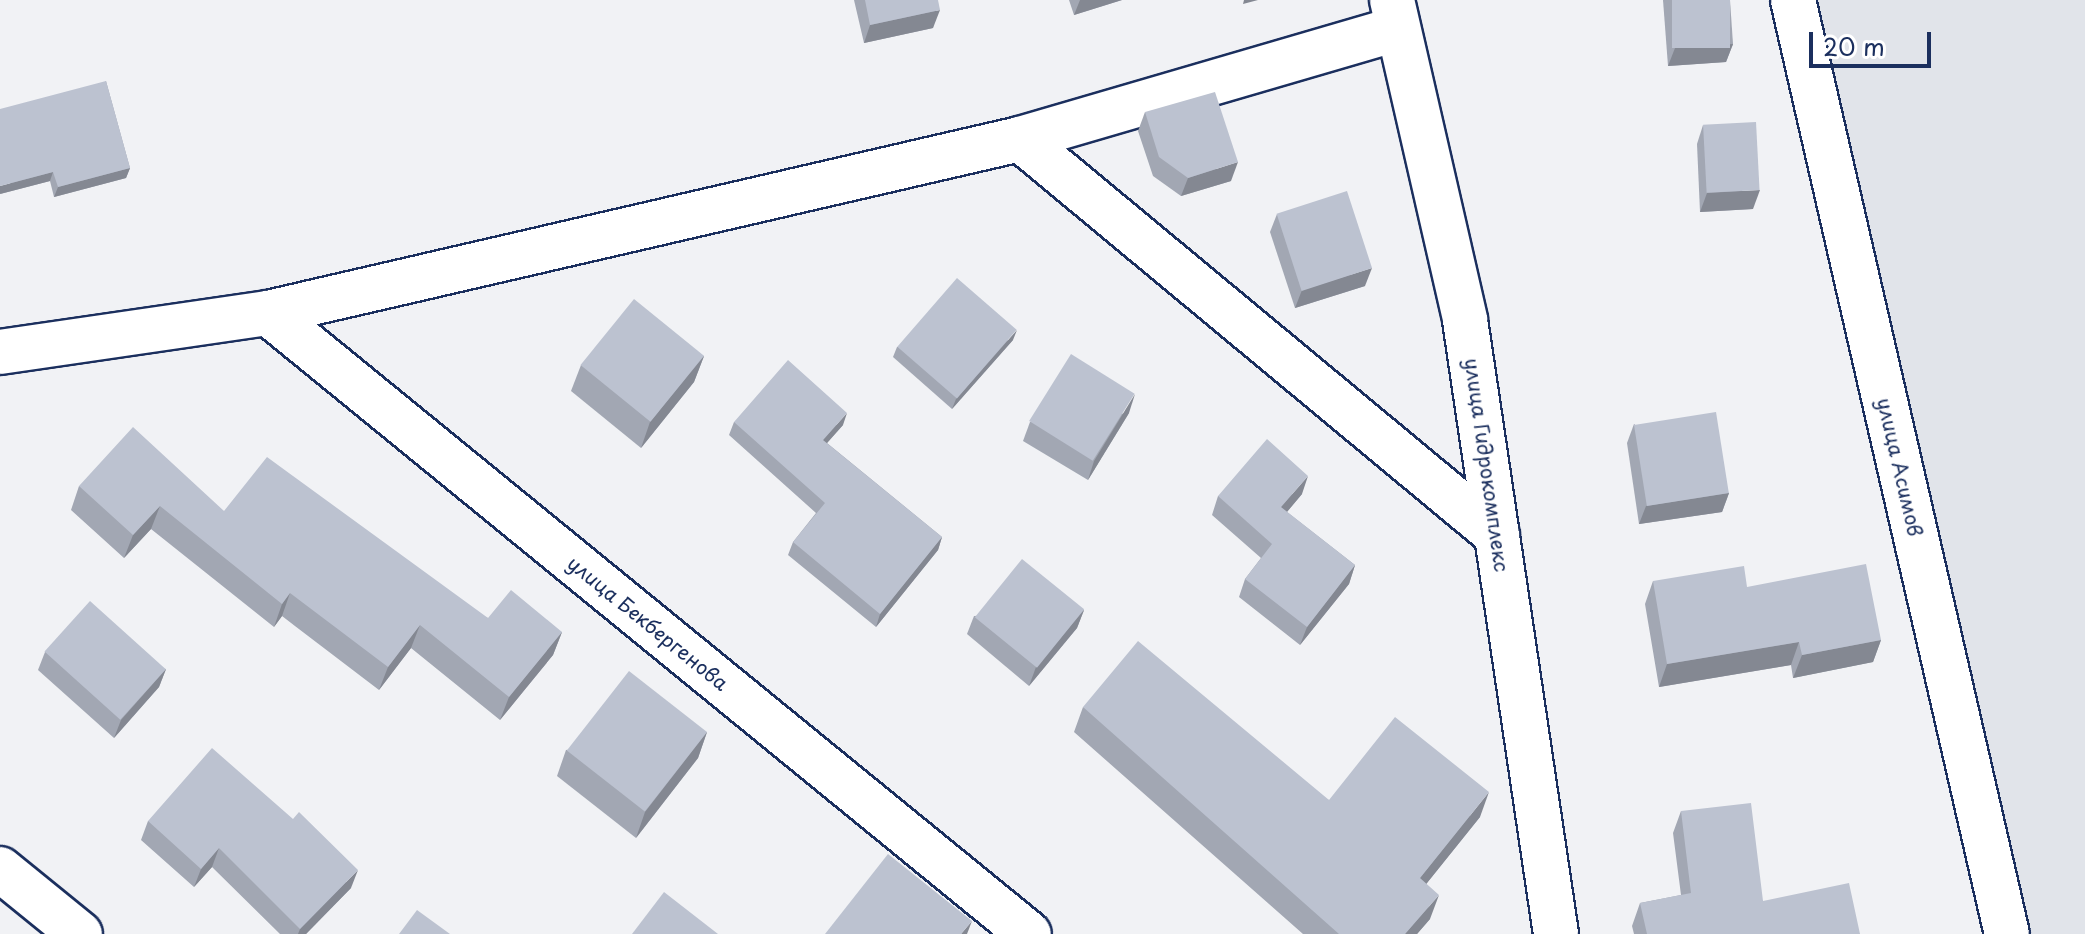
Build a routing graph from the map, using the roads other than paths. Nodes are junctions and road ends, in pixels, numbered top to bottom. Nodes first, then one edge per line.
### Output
1 (1793, 0) edge
2 (1394, 14) edge
3 (1020, 139) junction
4 (268, 313) junction
5 (0, 352) edge
6 (1497, 535) junction
7 (0, 869) edge
8 (80, 934) edge
9 (1029, 934) edge
10 (1556, 934) edge
11 (2007, 934) edge

1 - 11 street, улица Асимов
2 - 3 street
2 - 6 street, улица Гидрокомплекс
3 - 4 street
3 - 6 street
4 - 5 street
4 - 9 street, улица Бекбергенова
6 - 10 street, улица Гидрокомплекс
7 - 8 street

